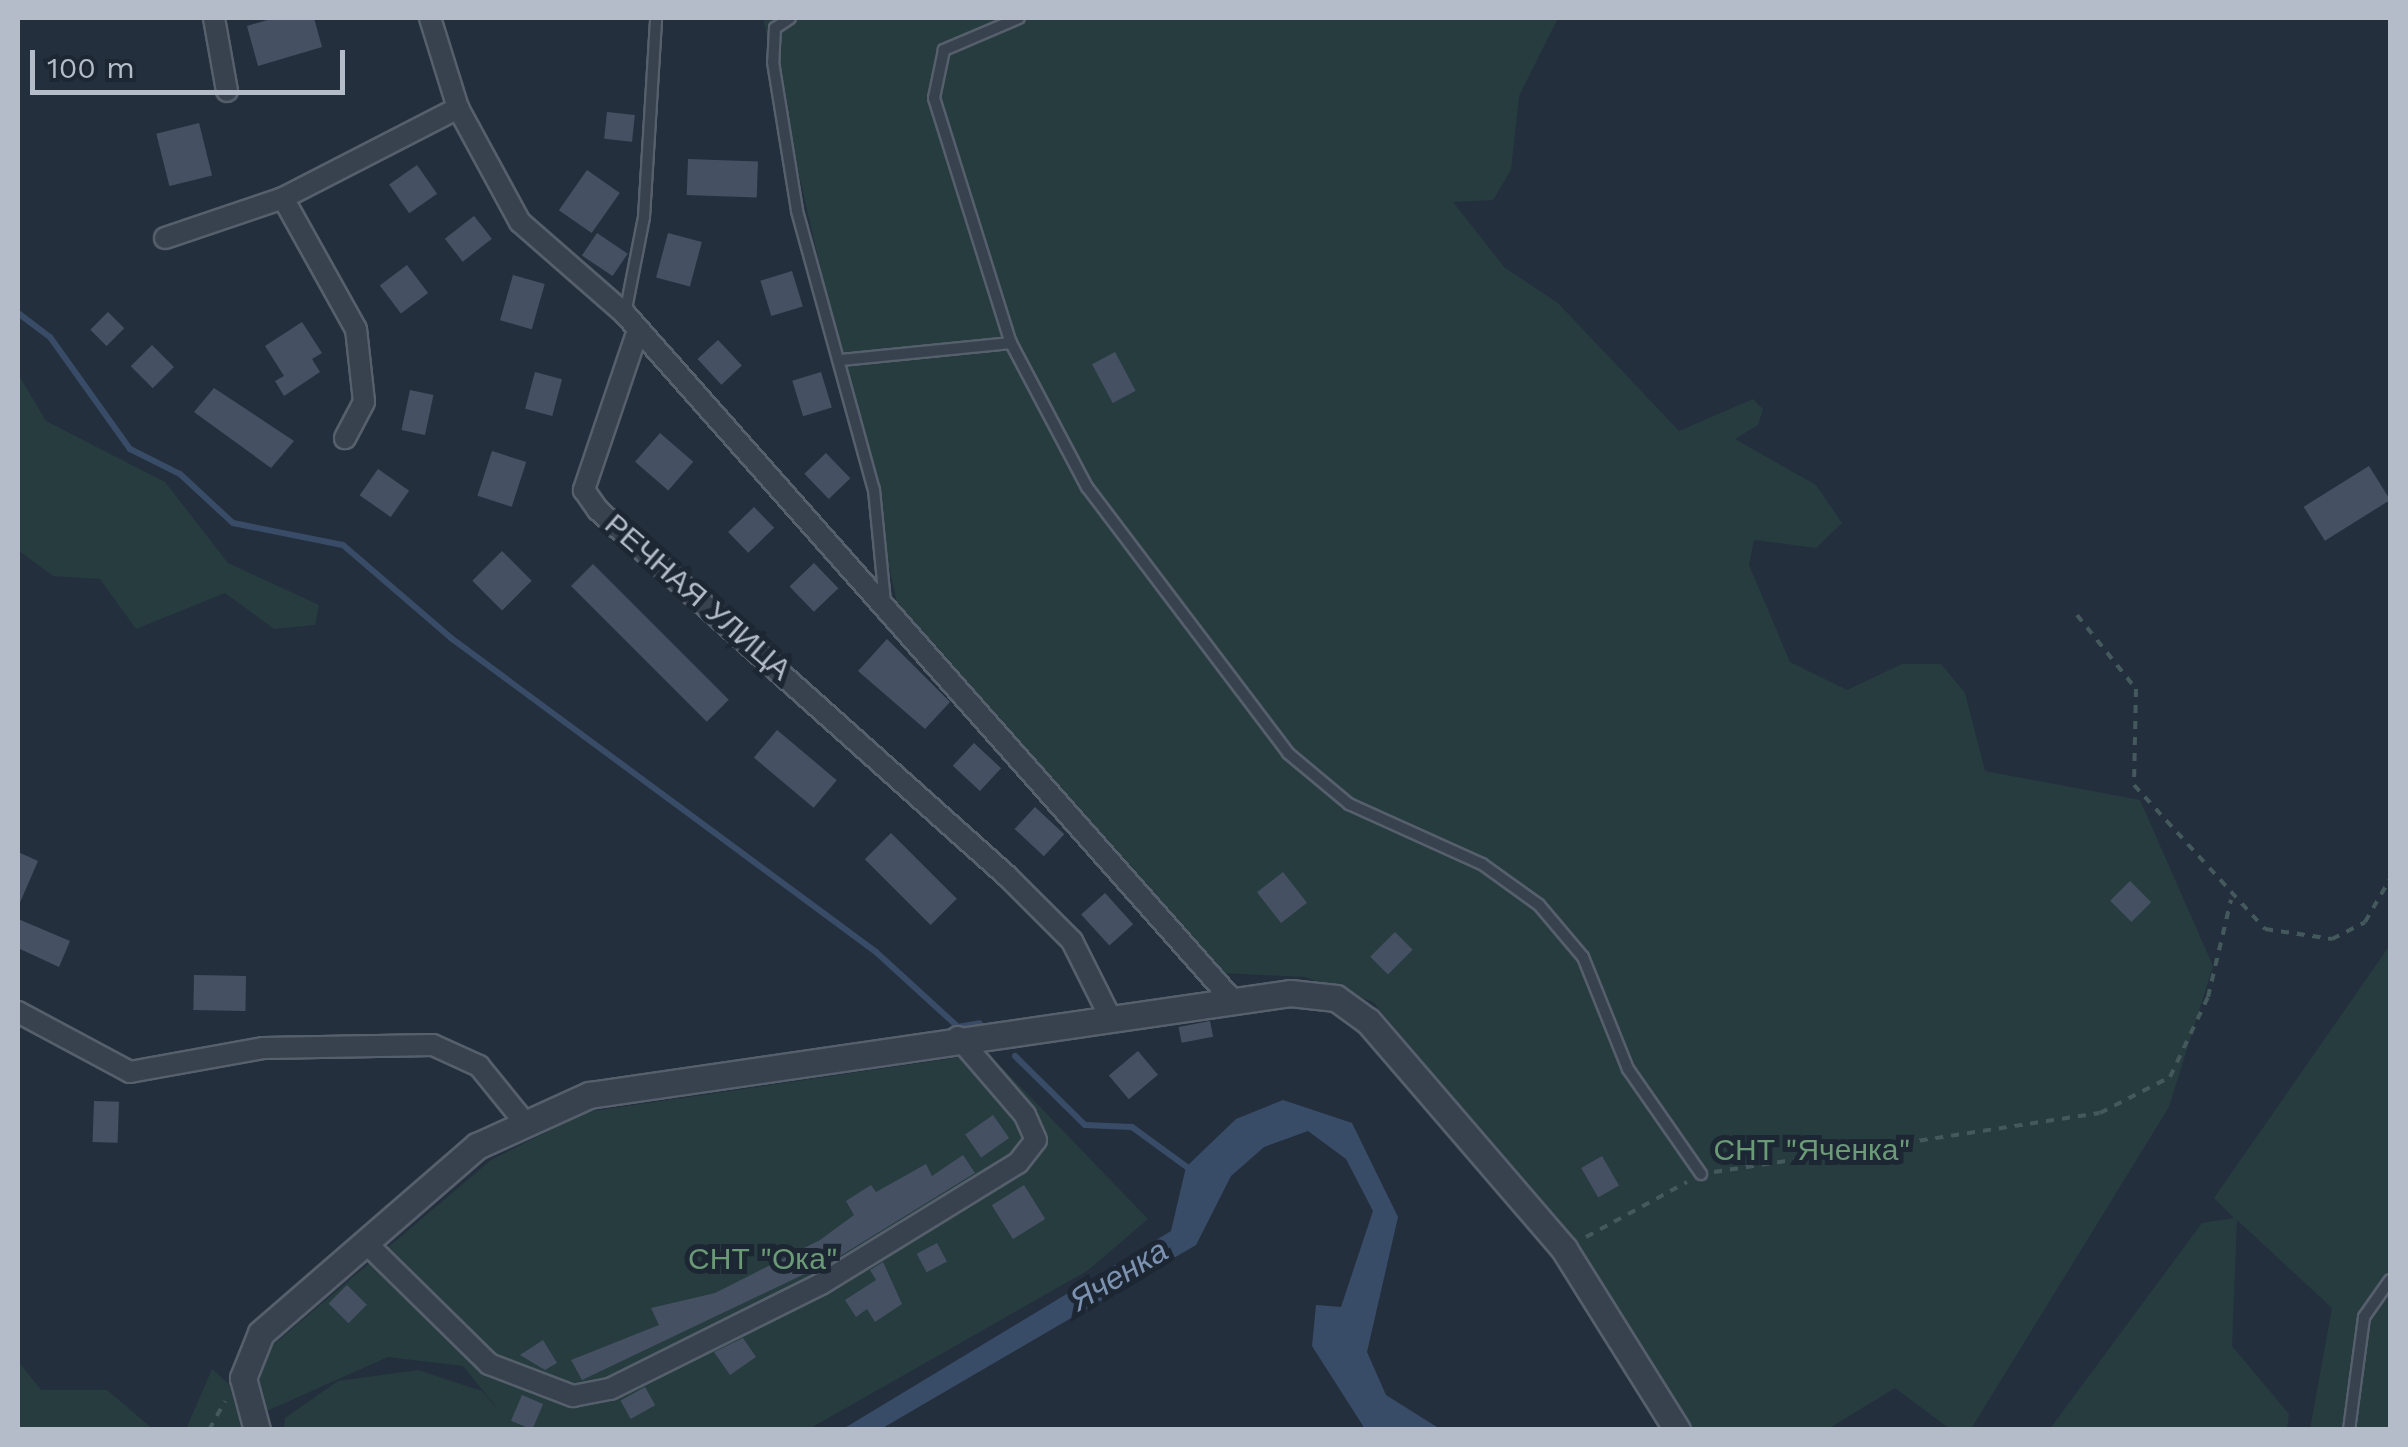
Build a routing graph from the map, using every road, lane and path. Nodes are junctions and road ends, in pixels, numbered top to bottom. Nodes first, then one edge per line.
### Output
1 (214, 18) edge
2 (430, 18) edge
3 (656, 18) edge
4 (790, 18) edge
5 (1020, 18) edge
6 (227, 91) dead end
7 (458, 108) junction
8 (283, 198) junction
9 (165, 238) dead end
10 (625, 314) junction
11 (636, 336) junction
12 (1012, 343) junction
13 (841, 360) junction
14 (344, 438) dead end
15 (885, 602) junction
16 (2078, 615) dead end
17 (2390, 879) edge
18 (2232, 900) junction
19 (1228, 996) junction
20 (18, 1012) edge
21 (1108, 1013) junction
22 (958, 1036) junction
23 (526, 1124) junction
24 (1701, 1174) junction
25 (368, 1245) junction
26 (1564, 1249) junction
27 (2390, 1280) edge
28 (257, 1430) edge
29 (1677, 1430) edge
30 (2349, 1430) edge

1 - 6 street
2 - 7 street
3 - 10 lane
4 - 13 lane
5 - 12 lane
7 - 8 street
7 - 10 street
8 - 9 street
8 - 14 street
10 - 11 street
11 - 15 street
11 - 21 street, РЕЧНАЯ УЛИЦА
12 - 13 lane
12 - 24 lane
13 - 15 lane
15 - 19 street
16 - 18 path
17 - 18 path
18 - 24 path
19 - 21 street
19 - 26 street
20 - 23 street
21 - 22 street
22 - 23 street
22 - 25 street
23 - 25 street
24 - 26 path
25 - 28 street
26 - 29 street
27 - 30 lane

